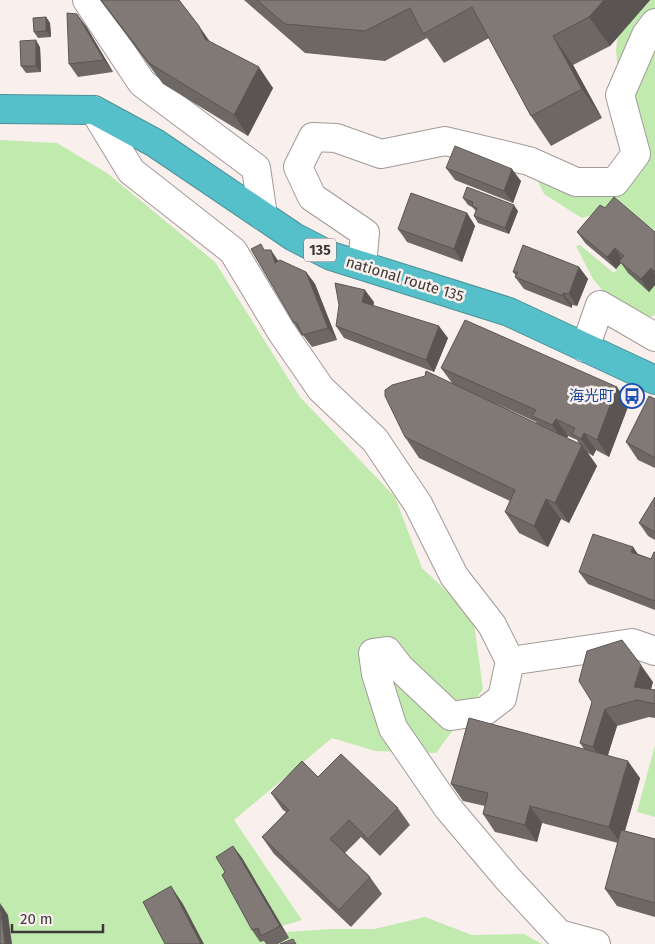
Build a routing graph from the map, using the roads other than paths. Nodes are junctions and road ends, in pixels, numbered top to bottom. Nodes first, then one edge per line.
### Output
1 (88, 0) edge
2 (655, 24) edge
3 (0, 109) edge
4 (94, 110) junction
5 (263, 216) junction
6 (362, 265) junction
7 (655, 337) edge
8 (586, 348) junction
9 (655, 380) edge
10 (655, 651) edge
11 (510, 661) junction
12 (596, 944) edge

1 - 5 street
2 - 6 street
3 - 4 highway, national route 135 / 135
4 - 5 highway, national route 135 / 135
4 - 11 street
5 - 6 highway, national route 135 / 135
6 - 8 highway, national route 135 / 135
7 - 8 street
8 - 9 highway, national route 135 / 135
10 - 11 street
11 - 12 street

